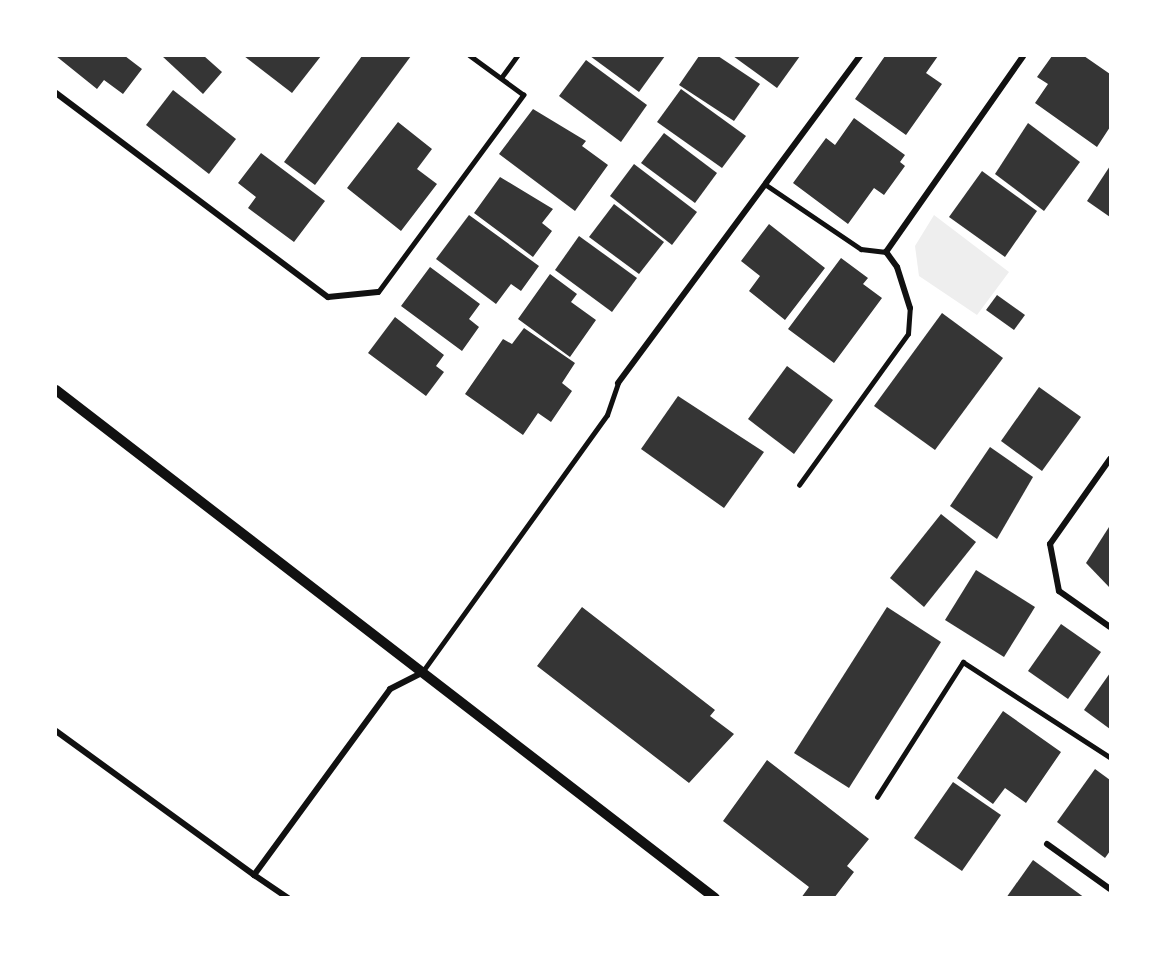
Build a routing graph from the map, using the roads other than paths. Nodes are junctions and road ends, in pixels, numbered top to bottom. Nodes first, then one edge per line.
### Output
1 (470, 56) edge
2 (517, 56) edge
3 (860, 56) edge
4 (1023, 56) edge
5 (501, 78) junction
6 (56, 93) edge
7 (765, 184) junction
8 (886, 252) junction
9 (378, 292) joint
10 (910, 308) joint
11 (618, 383) joint
12 (56, 390) edge
13 (1110, 459) edge
14 (799, 485) dead end
15 (1110, 627) edge
16 (423, 671) junction
17 (56, 731) edge
18 (1110, 757) edge
19 (878, 797) dead end
20 (1047, 844) dead end
21 (254, 875) junction
22 (1110, 889) edge
23 (288, 897) edge
24 (715, 897) edge

1 - 5 lane
2 - 5 lane
3 - 7 street
4 - 8 street
5 - 9 lane
6 - 9 street
7 - 8 lane
7 - 11 street
8 - 10 street
10 - 14 lane
11 - 16 lane
12 - 16 street
13 - 15 street
16 - 21 street
16 - 24 street
17 - 21 street
18 - 19 lane
20 - 22 street
21 - 23 street

